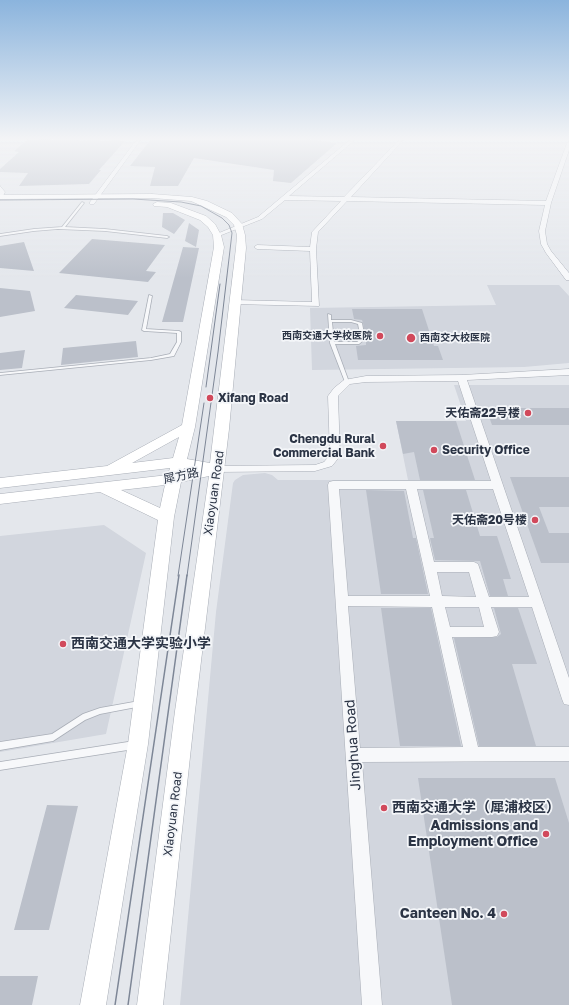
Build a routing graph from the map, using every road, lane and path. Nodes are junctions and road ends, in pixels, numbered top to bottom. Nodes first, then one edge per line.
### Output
1 (103, 185) edge
2 (300, 185) edge
3 (359, 185) edge
4 (554, 185) edge
5 (0, 188) edge
6 (0, 197) edge
7 (284, 198) junction
8 (345, 200) junction
9 (90, 201) junction
10 (548, 203) junction
11 (0, 204) edge
12 (239, 227) junction
13 (63, 228) junction
14 (0, 235) edge
15 (217, 235) junction
16 (167, 236) dead end
17 (257, 247) dead end
18 (313, 249) junction
19 (569, 278) edge
20 (150, 296) dead end
21 (234, 302) junction
22 (329, 315) dead end
23 (330, 320) junction
24 (332, 343) junction
25 (569, 372) edge
26 (0, 374) edge
27 (462, 378) junction
28 (347, 382) junction
29 (188, 427) junction
30 (178, 462) junction
31 (217, 469) junction
32 (107, 471) junction
33 (174, 479) junction
34 (0, 483) edge
35 (498, 485) junction
36 (411, 486) junction
37 (102, 488) junction
38 (0, 498) edge
39 (166, 518) junction
40 (430, 567) junction
41 (342, 601) junction
42 (437, 601) junction
43 (484, 602) junction
44 (537, 602) junction
45 (444, 632) junction
46 (569, 699) edge
47 (144, 703) junction
48 (138, 744) junction
49 (0, 746) edge
50 (569, 754) edge
51 (354, 755) junction
52 (472, 755) junction
53 (0, 766) edge
54 (93, 1005) edge
55 (150, 1005) edge
56 (372, 1005) edge

1 - 9 street
2 - 7 street
3 - 8 street
4 - 10 street
5 - 6 street
6 - 9 street
7 - 8 street
7 - 12 street
8 - 10 street
8 - 18 street
9 - 11 street
9 - 12 street
9 - 13 lane
9 - 15 street
10 - 19 street
12 - 15 street
12 - 21 street, Xiaoyuan Road
13 - 14 lane
13 - 16 lane
15 - 29 street
17 - 18 street
18 - 21 street
20 - 26 lane
21 - 31 street, Xiaoyuan Road
22 - 23 lane
23 - 24 lane
23 - 24 lane
24 - 28 lane
25 - 27 street
27 - 28 street
27 - 35 street
28 - 31 street
29 - 30 street
29 - 32 street
30 - 31 street, 犀方路
30 - 32 street, 犀方路
30 - 33 street
31 - 33 street, 犀方路
31 - 55 street, Xiaoyuan Road
32 - 34 street, 犀方路
33 - 37 street, 犀方路
33 - 39 street
35 - 36 street
35 - 44 street
36 - 40 street
36 - 41 street, Jinghua Road
37 - 38 street, 犀方路
37 - 39 street
39 - 47 street
40 - 42 street
40 - 43 street
41 - 42 street
41 - 51 street, Jinghua Road
42 - 43 street
42 - 45 street
43 - 44 street
43 - 45 street
44 - 46 street
45 - 52 street
47 - 48 street
47 - 49 lane
48 - 53 lane
48 - 54 street
50 - 52 street
51 - 52 street
51 - 56 street, Jinghua Road

